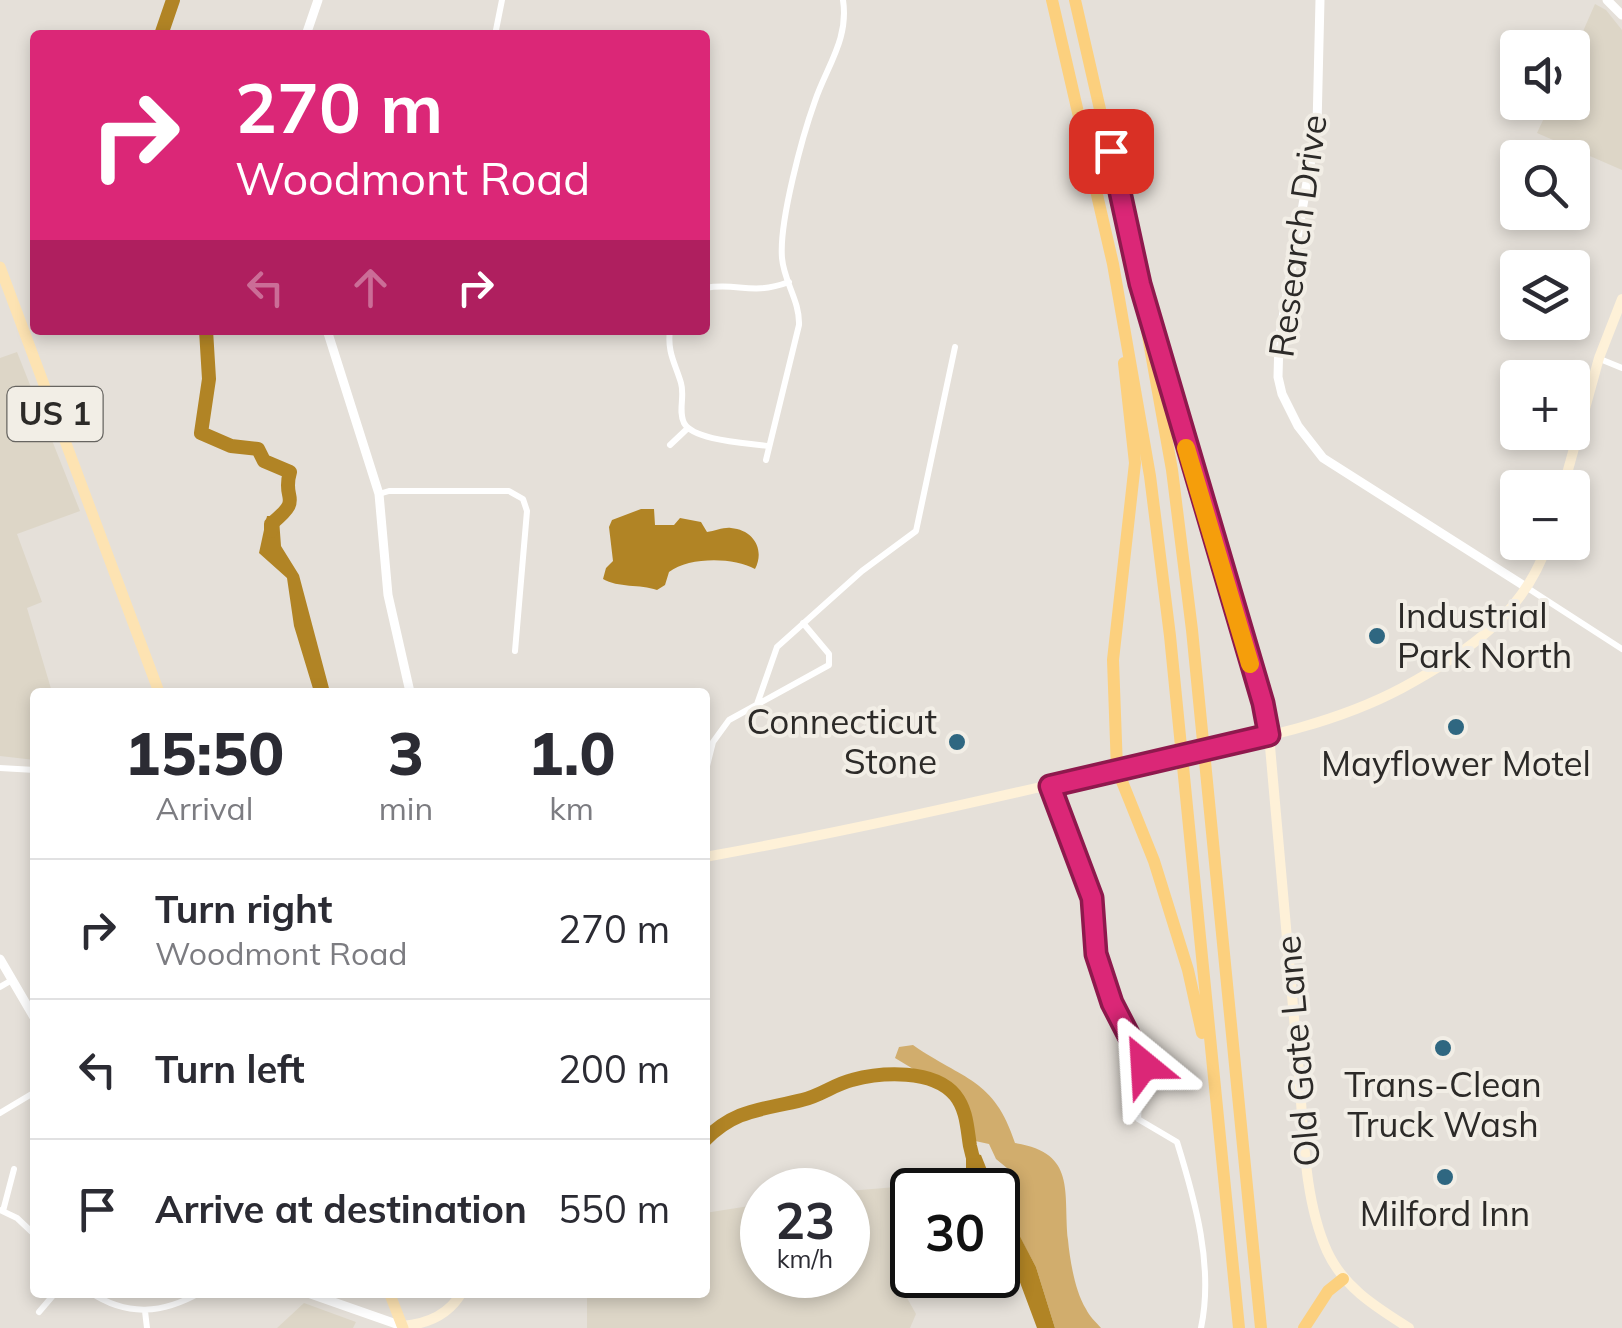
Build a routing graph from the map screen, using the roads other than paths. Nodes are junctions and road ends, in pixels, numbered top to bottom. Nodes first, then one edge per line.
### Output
1 (318, 0) edge
2 (502, 0) edge
3 (843, 0) edge
4 (1052, 0) edge
5 (1075, 0) edge
6 (1320, 0) edge
7 (1607, 0) edge
8 (1622, 15) edge
9 (308, 30) edge
10 (496, 30) edge
11 (1108, 237) junction
12 (0, 268) edge
13 (789, 282) junction
14 (1140, 284) junction
15 (710, 287) edge
16 (1622, 299) edge
17 (330, 335) edge
18 (670, 335) edge
19 (955, 347) dead end
20 (1599, 358) junction
21 (1622, 368) edge
22 (688, 428) junction
23 (670, 445) dead end
24 (767, 446) junction
25 (766, 460) dead end
26 (1568, 470) edge
27 (379, 494) junction
28 (1539, 560) edge
29 (1526, 587) junction
30 (803, 623) junction
31 (1622, 649) edge
32 (516, 652) dead end
33 (158, 688) edge
34 (409, 688) edge
35 (756, 707) junction
36 (1269, 735) junction
37 (710, 756) edge
38 (0, 768) edge
39 (1117, 769) junction
40 (30, 770) edge
41 (1050, 786) junction
42 (710, 856) edge
43 (0, 959) edge
44 (12, 980) junction
45 (0, 987) edge
46 (30, 1011) edge
47 (30, 1095) edge
48 (0, 1112) edge
49 (14, 1169) dead end
50 (1224, 1174) junction
51 (2, 1210) edge
52 (30, 1231) edge
53 (1343, 1279) junction
54 (51, 1298) edge
55 (101, 1298) edge
56 (189, 1298) edge
57 (322, 1298) edge
58 (392, 1298) edge
59 (458, 1298) edge
60 (145, 1311) junction
61 (40, 1312) dead end
62 (403, 1327) edge
63 (147, 1328) edge
64 (1201, 1328) edge
65 (1239, 1328) edge
66 (1261, 1328) edge
67 (1304, 1328) edge
68 (1409, 1328) edge

1 - 9 street
2 - 10 street
3 - 13 street
4 - 11 highway
5 - 14 highway
6 - 29 street, Research Drive
7 - 8 street
11 - 39 highway
11 - 50 highway
12 - 33 main road, US 1
13 - 15 street
13 - 24 street
14 - 36 highway
14 - 66 highway
16 - 20 main road
17 - 27 street
18 - 22 street
19 - 30 street
20 - 21 street
20 - 26 main road
22 - 23 street
22 - 24 street
24 - 25 street
27 - 32 street
27 - 34 street
28 - 29 main road
29 - 31 street
29 - 36 main road
30 - 35 street
30 - 35 street
35 - 37 street
36 - 39 main road
36 - 53 main road, Old Gate Lane
38 - 40 street
39 - 41 main road
39 - 50 highway
41 - 42 main road
41 - 64 street
43 - 44 street
44 - 45 street
44 - 46 street
47 - 48 street
49 - 51 street
50 - 65 highway
51 - 52 street
53 - 67 highway
53 - 68 main road, Old Gate Lane
54 - 61 street
55 - 60 street
56 - 60 street
57 - 62 street
58 - 62 main road
59 - 62 main road
60 - 63 street

